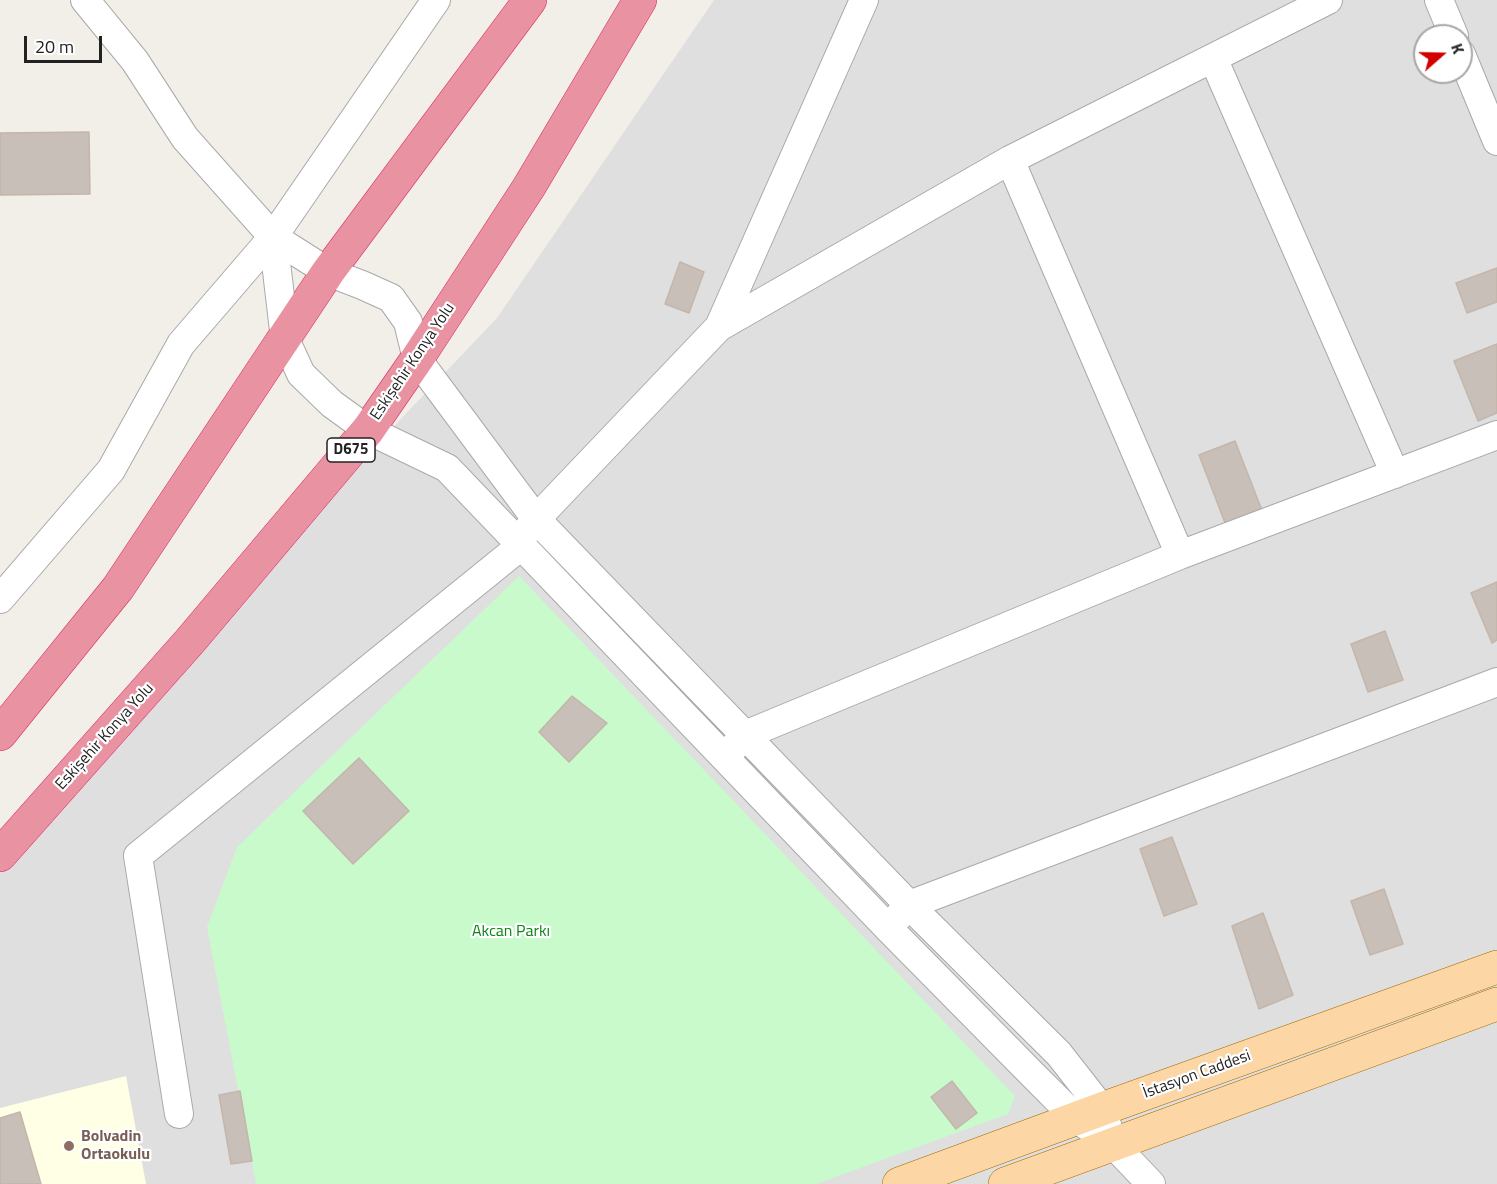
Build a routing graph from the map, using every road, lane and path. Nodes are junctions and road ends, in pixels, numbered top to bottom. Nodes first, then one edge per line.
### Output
1 (85, 0) edge
2 (436, 0) edge
3 (530, 0) edge
4 (640, 0) edge
5 (864, 0) edge
6 (1328, 0) edge
7 (1439, 0) edge
8 (1449, 24) edge
9 (1213, 58) junction
10 (1473, 83) edge
11 (1497, 141) edge
12 (1010, 160) junction
13 (273, 237) junction
14 (328, 272) junction
15 (719, 327) junction
16 (285, 339) junction
17 (417, 359) junction
18 (368, 430) junction
19 (1497, 435) edge
20 (1395, 474) junction
21 (536, 519) junction
22 (520, 544) junction
23 (1180, 555) junction
24 (0, 599) edge
25 (1497, 682) edge
26 (0, 734) edge
27 (745, 735) junction
28 (725, 757) junction
29 (0, 855) edge
30 (909, 905) junction
31 (888, 928) junction
32 (1497, 967) edge
33 (1497, 1004) edge
34 (179, 1114) dead end
35 (1090, 1114) junction
36 (1113, 1144) junction
37 (899, 1184) edge
38 (1005, 1184) edge
39 (1151, 1184) edge

1 - 13 street
2 - 13 street
3 - 14 highway
4 - 17 highway, Eskişehir Konya Yolu / D675
5 - 15 street
6 - 9 street
7 - 8 street
9 - 12 street
9 - 20 street
10 - 11 street
12 - 15 street
12 - 23 street
13 - 14 street
13 - 16 street
13 - 24 street
14 - 16 highway
14 - 17 street
15 - 21 street
16 - 18 street
16 - 26 highway
17 - 18 highway, Eskişehir Konya Yolu / D675
17 - 21 street
18 - 22 street
18 - 29 highway, Eskişehir Konya Yolu / D675
19 - 20 street
20 - 23 street
21 - 22 street
21 - 27 street
22 - 28 street
22 - 34 street
23 - 27 street
25 - 30 street
27 - 28 street
27 - 30 street
28 - 31 street
30 - 31 street
30 - 35 street
31 - 35 street
32 - 35 main road, İstasyon Caddesi
33 - 36 main road
35 - 36 street
35 - 37 main road, İstasyon Caddesi
36 - 38 main road
36 - 39 street

